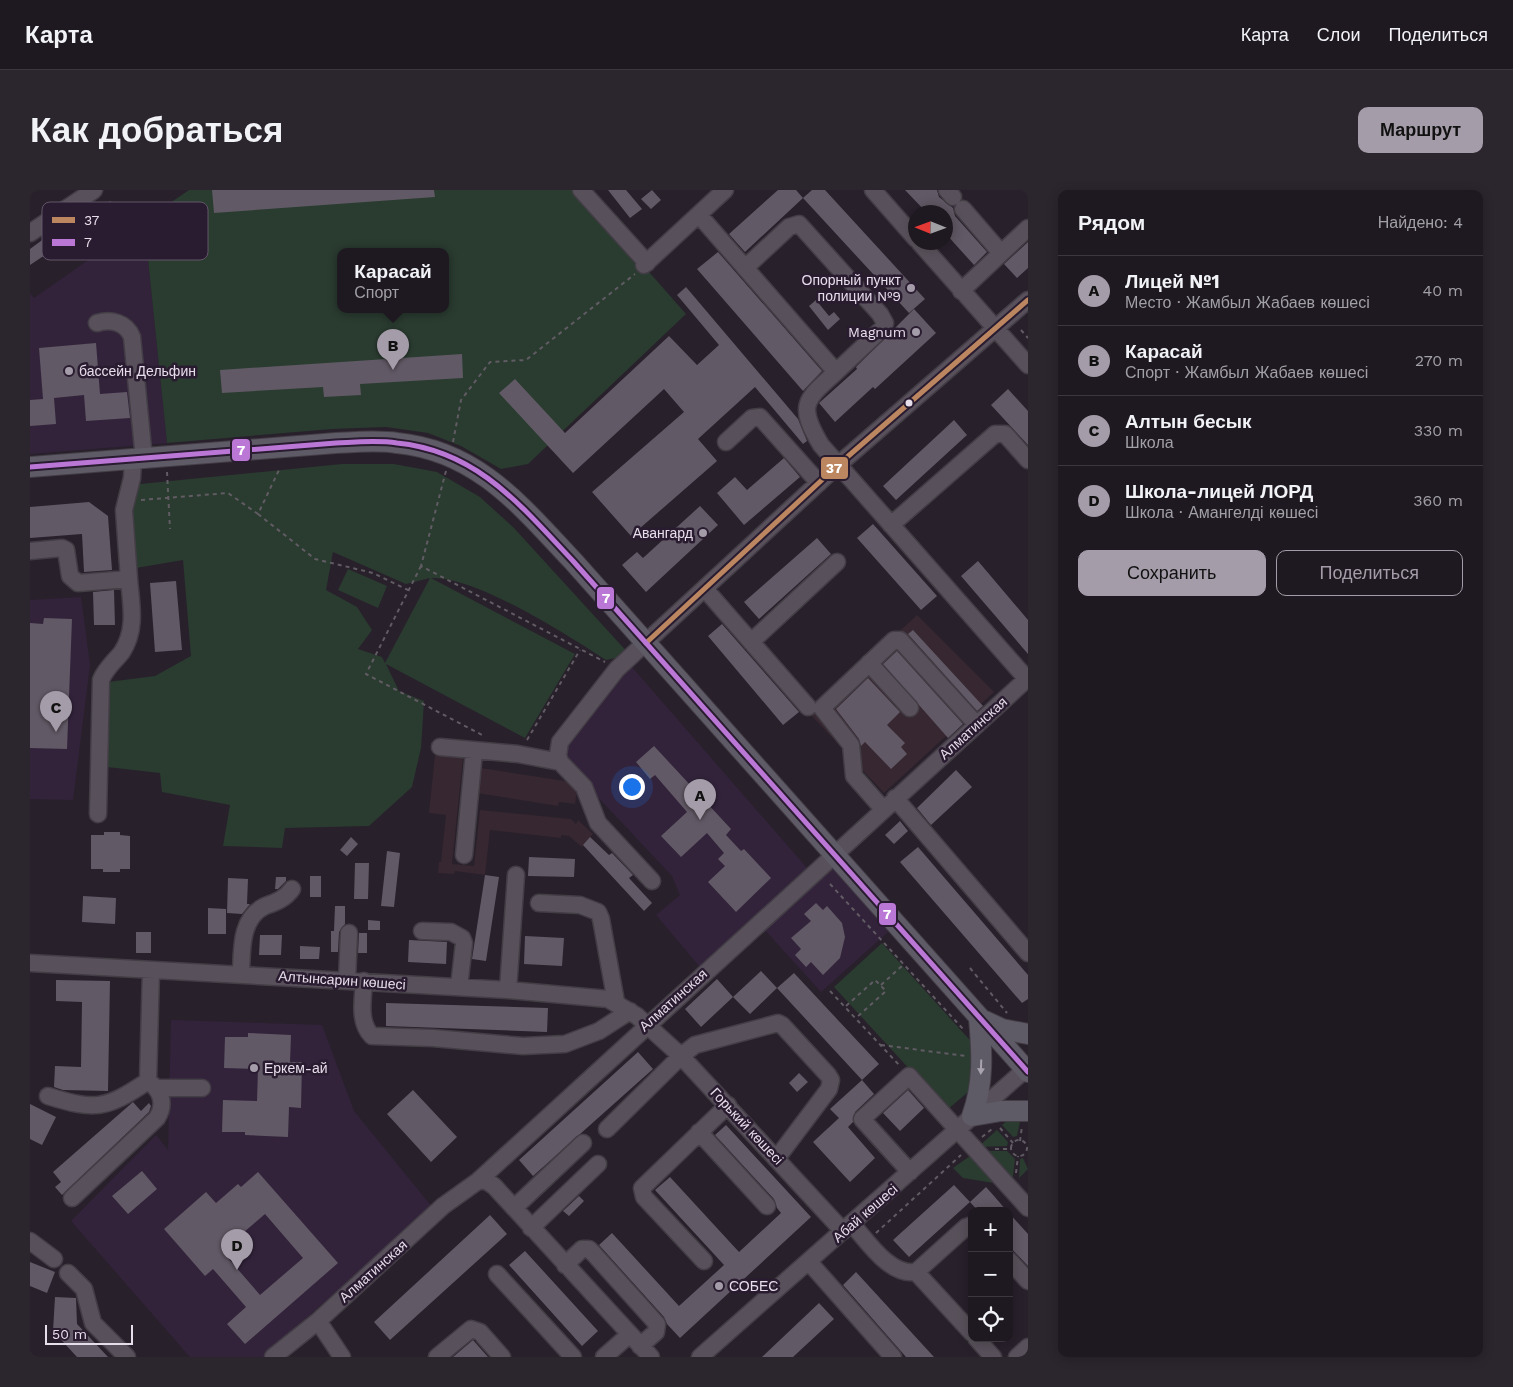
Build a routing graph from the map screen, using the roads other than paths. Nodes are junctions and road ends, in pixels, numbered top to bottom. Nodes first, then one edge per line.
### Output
1 (94, 190) edge
2 (580, 190) edge
3 (726, 190) edge
4 (877, 191) edge
5 (954, 199) edge
6 (76, 202) edge
7 (699, 215) junction
8 (42, 225) edge
9 (1028, 228) edge
10 (908, 229) edge
11 (30, 233) edge
12 (926, 250) edge
13 (1001, 254) junction
14 (746, 267) junction
15 (961, 291) junction
16 (1028, 300) edge
17 (97, 324) dead end
18 (995, 330) junction
19 (1028, 366) edge
20 (836, 372) junction
21 (726, 442) dead end
22 (139, 460) junction
23 (1028, 460) edge
24 (838, 465) junction
25 (30, 467) edge
26 (819, 483) junction
27 (891, 525) junction
28 (30, 551) edge
29 (837, 562) dead end
30 (130, 579) junction
31 (705, 589) junction
32 (751, 642) junction
33 (646, 643) junction
34 (868, 663) junction
35 (1028, 678) edge
36 (808, 707) dead end
37 (910, 708) dead end
38 (977, 725) junction
39 (440, 747) dead end
40 (474, 752) junction
41 (560, 762) junction
42 (889, 804) junction
43 (98, 814) dead end
44 (834, 854) junction
45 (464, 855) dead end
46 (516, 875) dead end
47 (652, 882) dead end
48 (292, 890) dead end
49 (539, 903) dead end
50 (422, 931) dead end
51 (349, 933) dead end
52 (1028, 953) edge
53 (30, 963) edge
54 (151, 970) junction
55 (240, 974) junction
56 (347, 980) junction
57 (364, 981) junction
58 (459, 987) junction
59 (508, 990) junction
60 (616, 1002) junction
61 (630, 1011) junction
62 (979, 1018) junction
63 (646, 1024) junction
64 (1028, 1034) edge
65 (681, 1056) junction
66 (1027, 1070) edge
67 (152, 1084) junction
68 (202, 1088) dead end
69 (48, 1096) dead end
70 (728, 1105) junction
71 (1028, 1110) edge
72 (965, 1123) junction
73 (607, 1129) dead end
74 (699, 1132) junction
75 (583, 1143) dead end
76 (777, 1158) junction
77 (598, 1164) dead end
78 (910, 1172) junction
79 (478, 1181) junction
80 (72, 1198) dead end
81 (767, 1206) dead end
82 (514, 1208) junction
83 (1028, 1208) edge
84 (968, 1226) edge
85 (531, 1228) junction
86 (847, 1228) junction
87 (30, 1241) edge
88 (54, 1259) dead end
89 (704, 1261) dead end
90 (809, 1262) junction
91 (565, 1264) junction
92 (1013, 1264) edge
93 (916, 1272) junction
94 (68, 1273) dead end
95 (498, 1274) dead end
96 (1028, 1281) edge
97 (318, 1321) junction
98 (968, 1329) edge
99 (980, 1342) edge
100 (640, 1346) edge
101 (1028, 1347) edge
102 (127, 1357) edge
103 (273, 1357) edge
104 (342, 1357) edge
105 (437, 1357) edge
106 (502, 1357) edge
107 (573, 1357) edge
108 (604, 1357) edge
109 (700, 1357) edge
110 (894, 1357) edge
111 (993, 1357) edge
112 (1017, 1357) edge

1 - 6 street
2 - 7 street
3 - 7 street
4 - 10 street
5 - 13 street
7 - 14 street
8 - 11 street
9 - 13 street
12 - 15 street
13 - 15 street
14 - 20 street
14 - 20 street
15 - 18 street
16 - 18 street
17 - 22 street
18 - 19 street
18 - 24 street
20 - 24 street
21 - 26 street
22 - 25 main road
22 - 30 street
22 - 33 main road
23 - 27 street
24 - 26 street
24 - 27 street
26 - 31 street
27 - 35 street
28 - 30 street
29 - 32 street
30 - 43 street
31 - 32 street
31 - 33 street
32 - 36 street
33 - 41 street
33 - 44 main road
34 - 37 street
34 - 38 street
34 - 42 street
35 - 38 street, Алматинская
38 - 42 street, Алматинская
39 - 40 street
40 - 41 street
40 - 45 street
41 - 47 street
42 - 44 street, Алматинская
42 - 52 street
44 - 62 main road
44 - 63 street, Алматинская
46 - 59 street
48 - 55 street
49 - 60 street
50 - 58 street
51 - 56 street
53 - 54 street, Алтынсарин көшесі
54 - 55 street, Алтынсарин көшесі
54 - 67 street
55 - 56 street, Алтынсарин көшесі
56 - 57 street, Алтынсарин көшесі
57 - 58 street, Алтынсарин көшесі
57 - 61 street
58 - 59 street, Алтынсарин көшесі
59 - 60 street, Алтынсарин көшесі
60 - 61 street, Алтынсарин көшесі
61 - 63 street, Алтынсарин көшесі
62 - 64 main road
62 - 66 main road
62 -> 72 main road
63 - 65 street, Горький көшесі
63 - 79 street, Алматинская
65 - 70 street, Горький көшесі
65 - 73 street
65 - 76 street
66 - 72 street, Абай көшесі
67 - 68 street
67 - 69 street
67 - 80 street
70 - 74 street
70 - 76 street, Горький көшесі
71 - 72 main road
72 - 78 street, Абай көшесі
72 - 78 street
72 - 83 street
74 - 81 street
74 - 89 street
75 - 82 street
76 - 86 street, Горький көшесі
77 - 85 street
78 - 86 street, Абай көшесі
79 - 82 street
79 - 97 street, Алматинская
82 - 85 street
84 - 93 street
85 - 91 street
86 - 90 street, Абай көшесі
86 - 93 street, Горький көшесі
87 - 88 street
90 - 109 street, Абай көшесі
90 - 110 street
91 - 100 street
91 - 100 street
92 - 96 street
93 - 98 street
94 - 102 street
95 - 107 street
97 - 103 street, Алматинская
97 - 104 street
99 - 111 street
100 - 108 street
101 - 112 street
105 - 106 street

